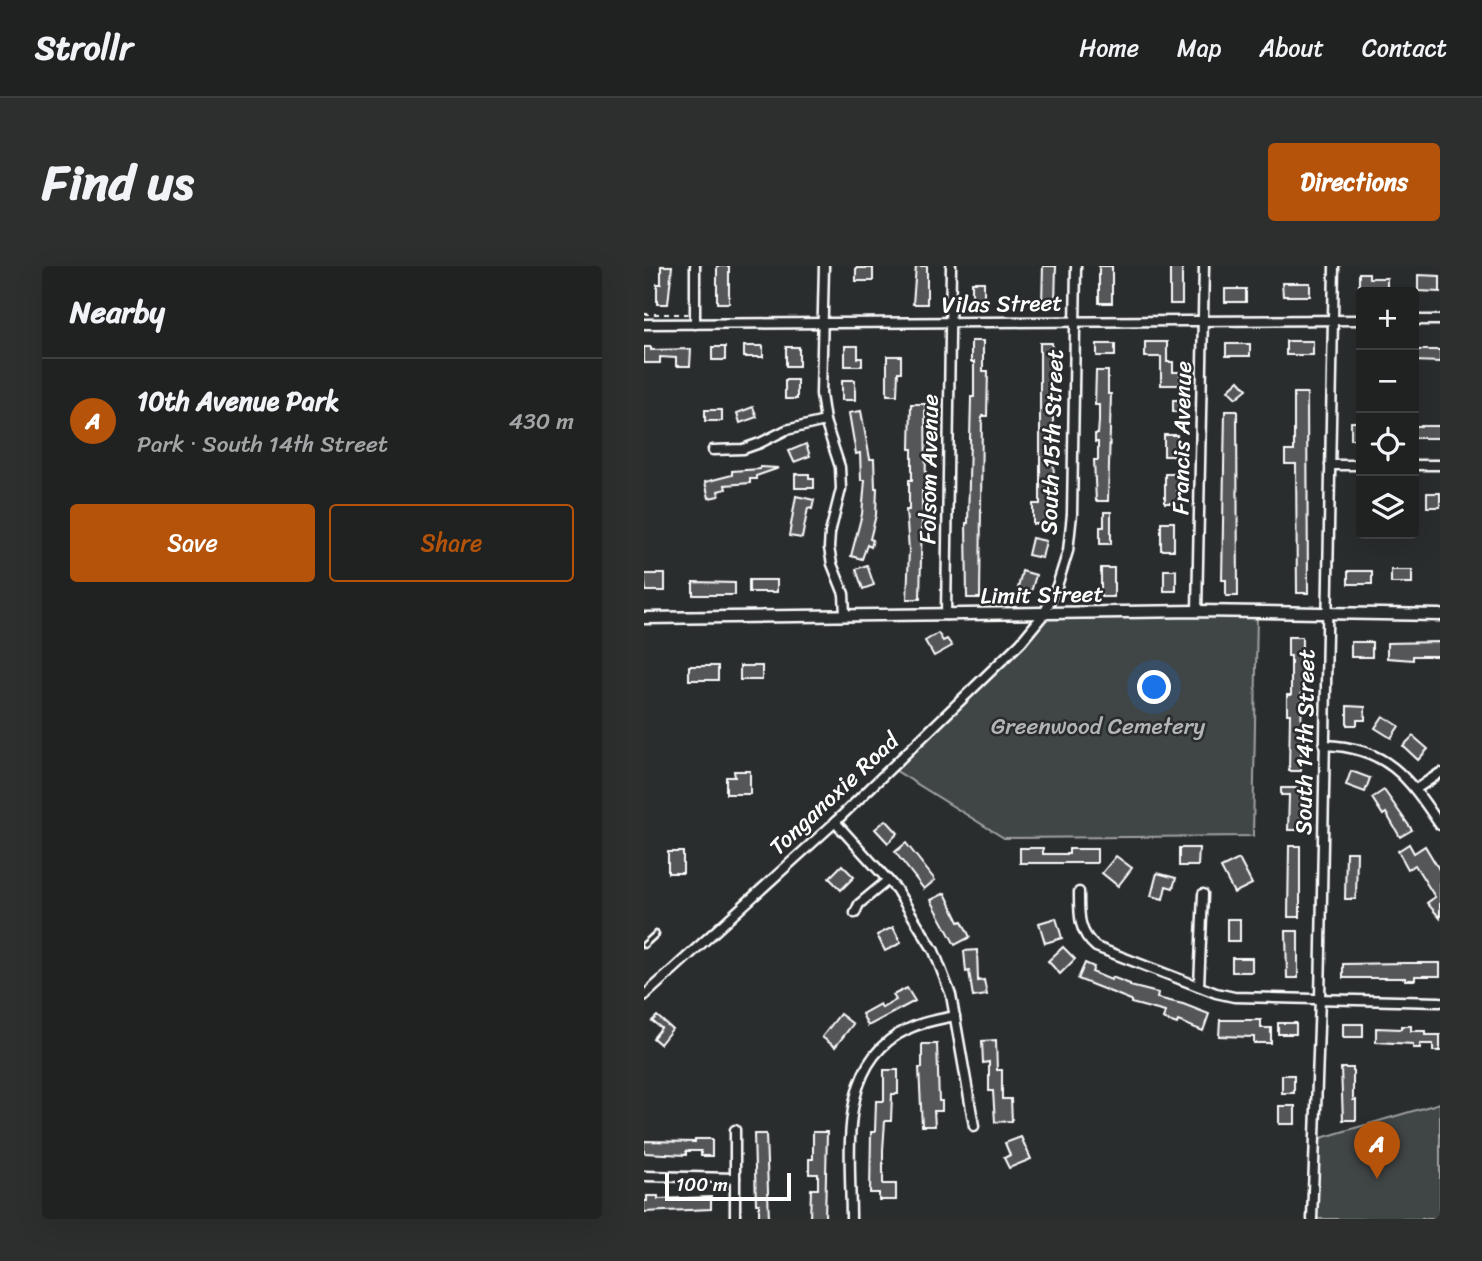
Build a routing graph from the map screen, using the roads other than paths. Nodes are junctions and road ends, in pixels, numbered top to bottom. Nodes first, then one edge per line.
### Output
1 (695, 266) edge
2 (824, 266) edge
3 (951, 266) edge
4 (1076, 266) edge
5 (1204, 266) edge
6 (1334, 266) edge
7 (1333, 320) junction
8 (1356, 320) edge
9 (1419, 320) edge
10 (1440, 320) edge
11 (1203, 321) junction
12 (1075, 322) junction
13 (644, 324) edge
14 (695, 324) junction
15 (823, 324) junction
16 (950, 324) junction
17 (825, 421) junction
18 (713, 450) dead end
19 (1330, 465) junction
20 (1356, 465) edge
21 (1419, 465) edge
22 (1440, 465) edge
23 (1197, 611) junction
24 (1044, 614) junction
25 (845, 615) junction
26 (946, 615) junction
27 (1327, 615) junction
28 (1440, 615) edge
29 (644, 618) edge
30 (1324, 744) junction
31 (1440, 773) edge
32 (1416, 789) junction
33 (835, 822) junction
34 (1440, 825) edge
35 (888, 880) junction
36 (1079, 892) dead end
37 (1203, 894) dead end
38 (855, 913) dead end
39 (656, 934) dead end
40 (644, 945) edge
41 (1199, 986) junction
42 (644, 996) edge
43 (1320, 999) junction
44 (1440, 1002) edge
45 (954, 1016) junction
46 (974, 1126) dead end
47 (735, 1130) dead end
48 (644, 1176) edge
49 (735, 1178) junction
50 (735, 1219) edge
51 (850, 1219) edge
52 (1312, 1219) edge

1 - 14 street
2 - 15 street
3 - 16 street, Folsom Avenue
4 - 12 street, South 15th Street
5 - 11 street, Francis Avenue
6 - 7 street, South 14th Street
7 - 8 street, Vilas Street
7 - 11 street, Vilas Street
7 - 19 street, South 14th Street
9 - 10 street
11 - 12 street, Vilas Street
11 - 23 street, Francis Avenue
12 - 16 street, Vilas Street
12 - 24 street, South 15th Street
13 - 14 street, Vilas Street
14 - 15 street, Vilas Street
15 - 16 street, Vilas Street
15 - 17 street
16 - 26 street, Folsom Avenue
17 - 18 street
17 - 25 street
19 - 20 street
19 - 27 street, South 14th Street
21 - 22 street
23 - 24 street, Limit Street
23 - 27 street, Limit Street
24 - 26 street, Limit Street
24 - 33 street, Tonganoxie Road
25 - 26 street, Limit Street
25 - 29 street, Limit Street
27 - 28 street, Limit Street
27 - 30 street, South 14th Street
30 - 32 street
30 - 43 street, South 14th Street
31 - 32 street
32 - 34 street
33 - 35 street
33 - 42 street, Tonganoxie Road
35 - 38 street
35 - 45 street
36 - 41 street
37 - 41 street
39 - 40 lane
41 - 43 street
43 - 44 street
43 - 52 street, South 14th Street
45 - 46 street
45 - 51 street
47 - 49 street
48 - 49 street
49 - 50 street

